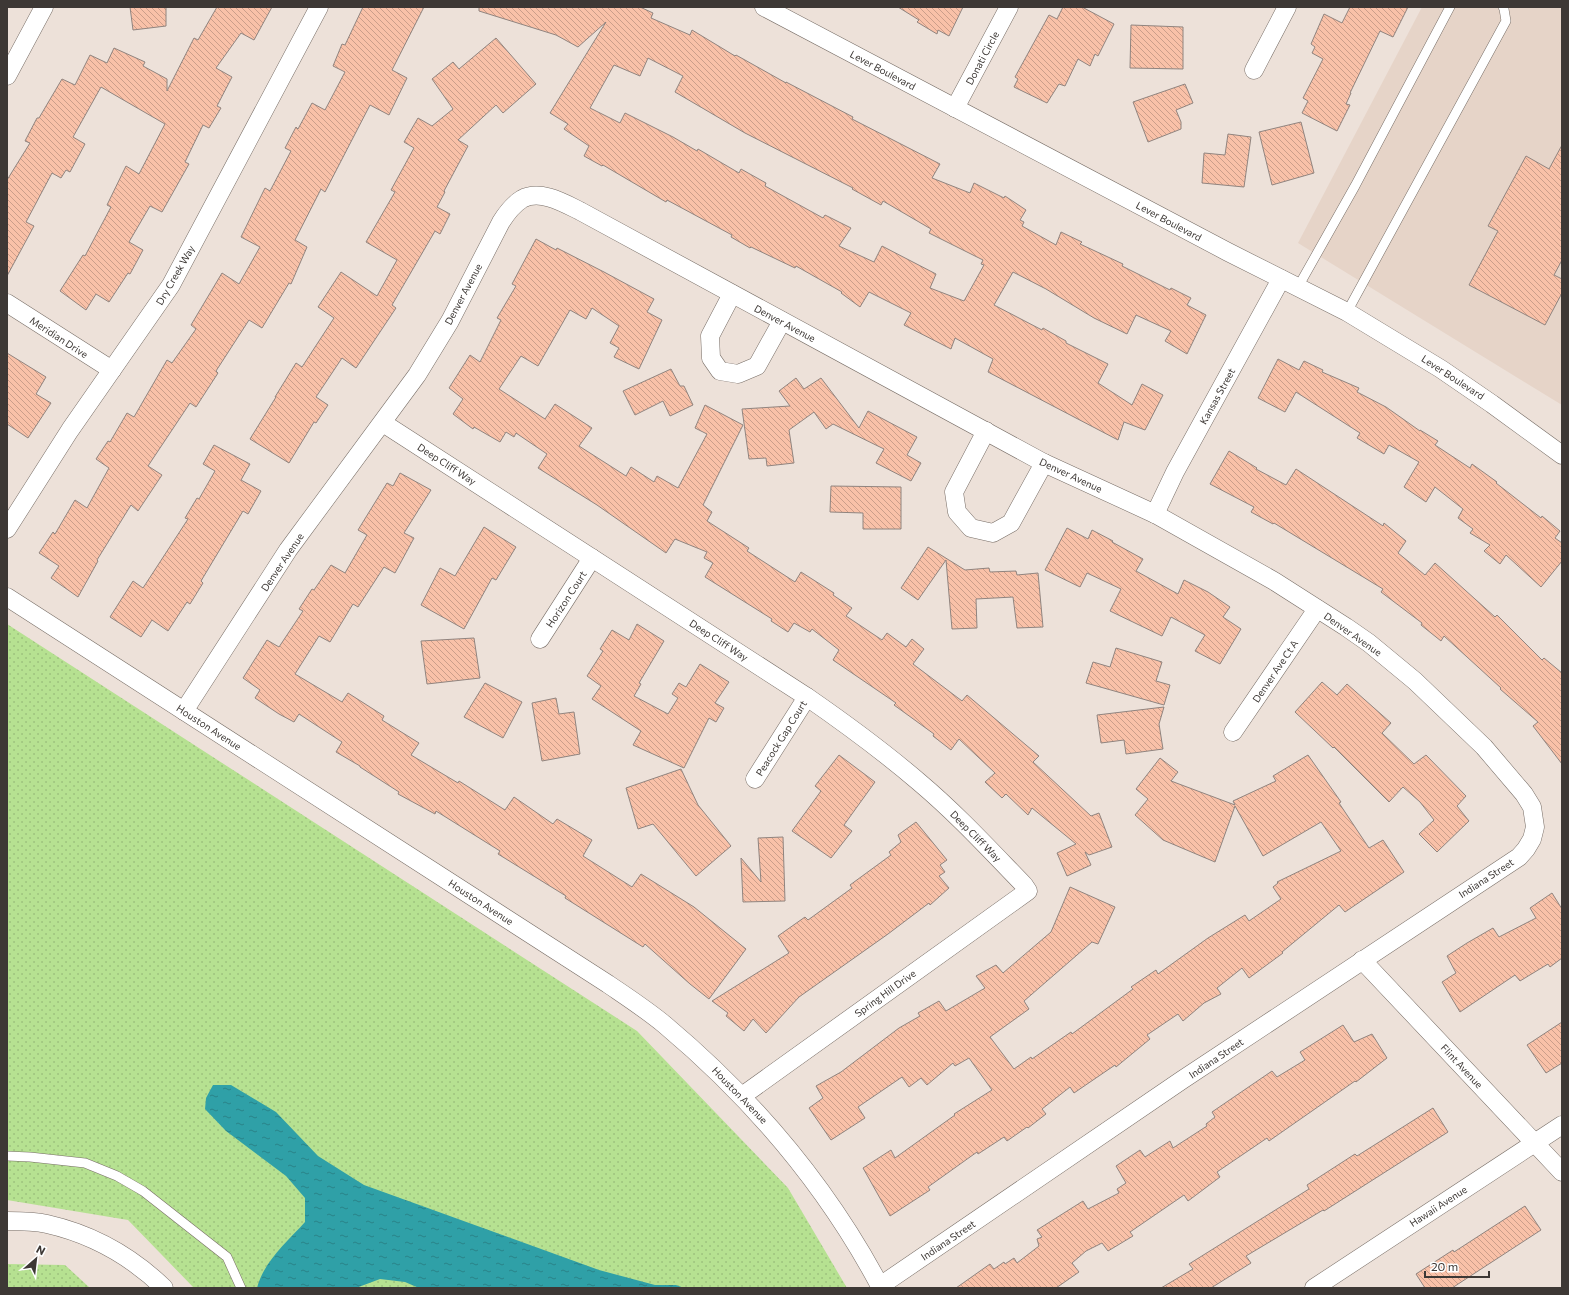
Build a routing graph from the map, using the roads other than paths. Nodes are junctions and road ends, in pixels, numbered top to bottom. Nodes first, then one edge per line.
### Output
1 (44, 7) edge
2 (319, 7) edge
3 (764, 7) edge
4 (1009, 7) edge
5 (1287, 7) edge
6 (1450, 7) edge
7 (1503, 7) edge
8 (1254, 70) dead end
9 (7, 76) edge
10 (955, 108) junction
11 (1280, 279) junction
12 (1298, 287) junction
13 (732, 294) junction
14 (7, 303) edge
15 (1347, 312) junction
16 (782, 321) junction
17 (112, 370) junction
18 (383, 423) junction
19 (986, 431) junction
20 (1562, 455) edge
21 (1044, 463) junction
22 (1155, 514) junction
23 (7, 529) edge
24 (592, 558) junction
25 (7, 597) edge
26 (1317, 609) junction
27 (540, 639) dead end
28 (807, 697) junction
29 (184, 711) junction
30 (1233, 732) dead end
31 (756, 779) dead end
32 (1534, 819) joint
33 (1028, 891) joint
34 (1362, 960) junction
35 (742, 1096) junction
36 (1562, 1125) edge
37 (1534, 1143) junction
38 (7, 1156) edge
39 (1562, 1172) edge
40 (7, 1221) edge
41 (880, 1287) edge
42 (164, 1288) edge
43 (241, 1288) edge
44 (1314, 1288) edge

1 - 9 street
2 - 17 street, Dry Creek Way
3 - 10 street, Lever Boulevard
4 - 10 street, Donati Circle
5 - 8 street
6 - 12 lane
7 - 15 lane
10 - 11 street, Lever Boulevard
11 - 12 street, Lever Boulevard
11 - 22 street, Kansas Street
12 - 15 street, Lever Boulevard
13 - 16 street, Denver Avenue
13 - 16 street
13 - 18 street, Denver Avenue
14 - 17 street, Meridian Drive
15 - 20 street, Lever Boulevard
16 - 19 street, Denver Avenue
17 - 23 street, Dry Creek Way
18 - 24 street, Deep Cliff Way
18 - 29 street, Denver Avenue
19 - 21 street, Denver Avenue
19 - 21 street
21 - 22 street, Denver Avenue
22 - 26 street, Denver Avenue
24 - 27 street, Horizon Court
24 - 28 street, Deep Cliff Way
25 - 29 street, Houston Avenue
26 - 30 street, Denver Ave Ct A
26 - 32 street, Denver Avenue
28 - 31 street, Peacock Gap Court
28 - 33 street, Deep Cliff Way
29 - 35 street, Houston Avenue
32 - 34 street, Indiana Street
33 - 35 street, Spring Hill Drive
34 - 37 street, Flint Avenue
34 - 41 street, Indiana Street
35 - 41 street, Houston Avenue
36 - 37 street, Hawaii Avenue
37 - 39 street, Flint Avenue
37 - 44 street, Hawaii Avenue
38 - 43 lane
40 - 42 street

